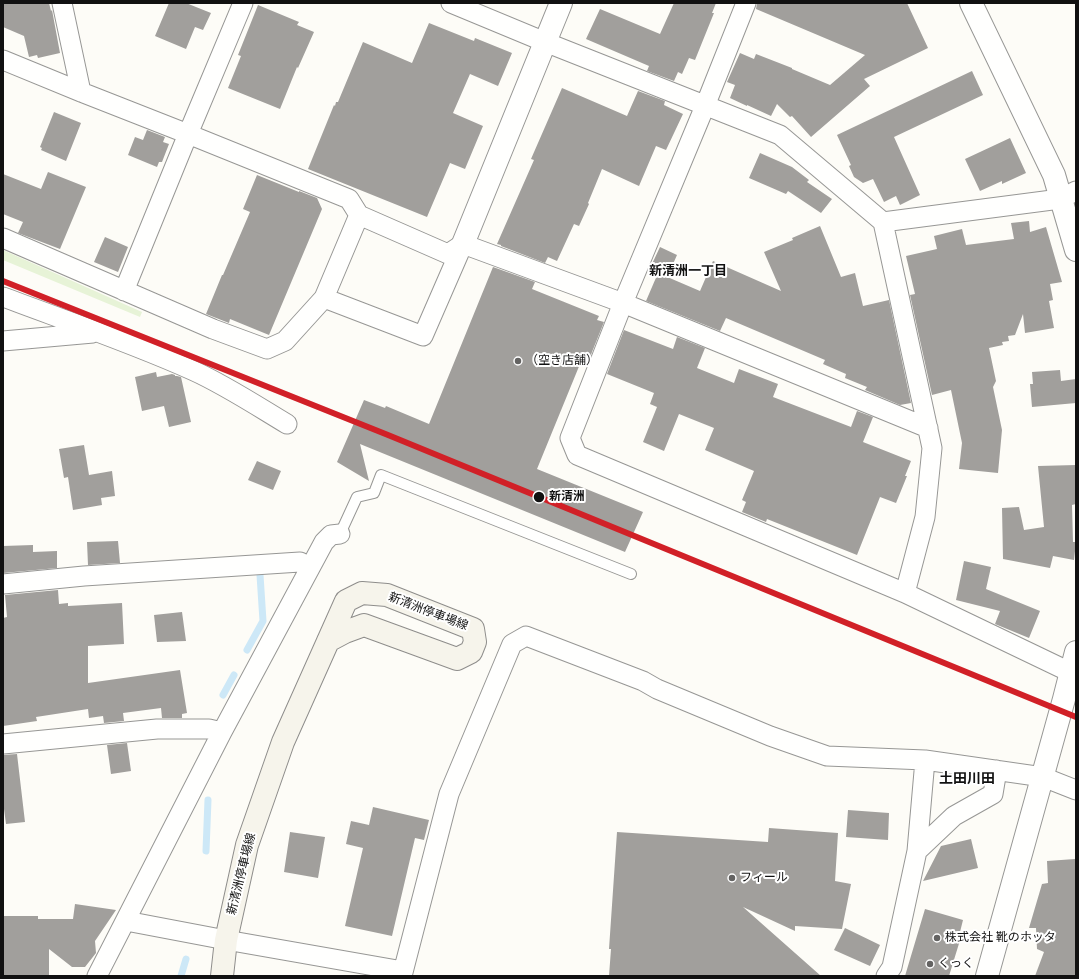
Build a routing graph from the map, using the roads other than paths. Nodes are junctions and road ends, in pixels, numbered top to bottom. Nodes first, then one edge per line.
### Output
1 (62, 3) edge
2 (243, 3) edge
3 (451, 3) edge
4 (561, 3) edge
5 (746, 3) edge
6 (971, 3) edge
7 (545, 42) junction
8 (3, 60) edge
9 (81, 92) junction
10 (705, 106) junction
11 (188, 134) junction
12 (1068, 195) edge
13 (359, 215) junction
14 (883, 222) junction
15 (3, 238) edge
16 (462, 244) junction
17 (1076, 250) edge
18 (124, 291) junction
19 (3, 297) edge
20 (324, 298) junction
21 (623, 303) junction
22 (100, 333) junction
23 (3, 341) edge
24 (287, 424) dead end
25 (928, 428) junction
26 (340, 534) joint
27 (310, 567) junction
28 (631, 574) dead end
29 (3, 584) edge
30 (905, 593) junction
31 (328, 641) junction
32 (1076, 652) edge
33 (1074, 674) edge
34 (222, 732) junction
35 (3, 744) edge
36 (925, 760) junction
37 (997, 770) junction
38 (1042, 777) junction
39 (1076, 790) edge
40 (917, 851) junction
41 (126, 921) junction
42 (226, 940) junction
43 (403, 974) edge
44 (97, 976) edge
45 (222, 976) edge
46 (886, 976) edge
47 (986, 976) edge

1 - 9 street
2 - 11 street
3 - 7 street
4 - 7 street
5 - 10 street
6 - 12 street
7 - 10 street
7 - 16 street
8 - 9 street
9 - 11 street
10 - 14 street
10 - 21 street
11 - 13 street
11 - 18 street
12 - 14 street
12 - 17 street
13 - 16 street
13 - 20 street
14 - 25 street
15 - 18 street
16 - 20 street
16 - 21 street
18 - 20 street
19 - 22 street
21 - 25 street
21 - 30 street
22 - 23 street
22 - 24 street
25 - 30 street
26 - 27 street
26 - 28 lane
27 - 29 street
27 - 34 street
30 - 33 street
31 - 31 main road, 新清洲停車場線
31 - 42 main road, 新清洲停車場線
32 - 33 street
33 - 38 street
34 - 35 street
34 - 41 street
36 - 37 street
36 - 40 street
36 - 43 street
37 - 38 street
37 - 40 street
38 - 39 street
38 - 47 street
40 - 46 street
41 - 42 street
41 - 44 street
42 - 43 street
42 - 45 main road, 新清洲停車場線

